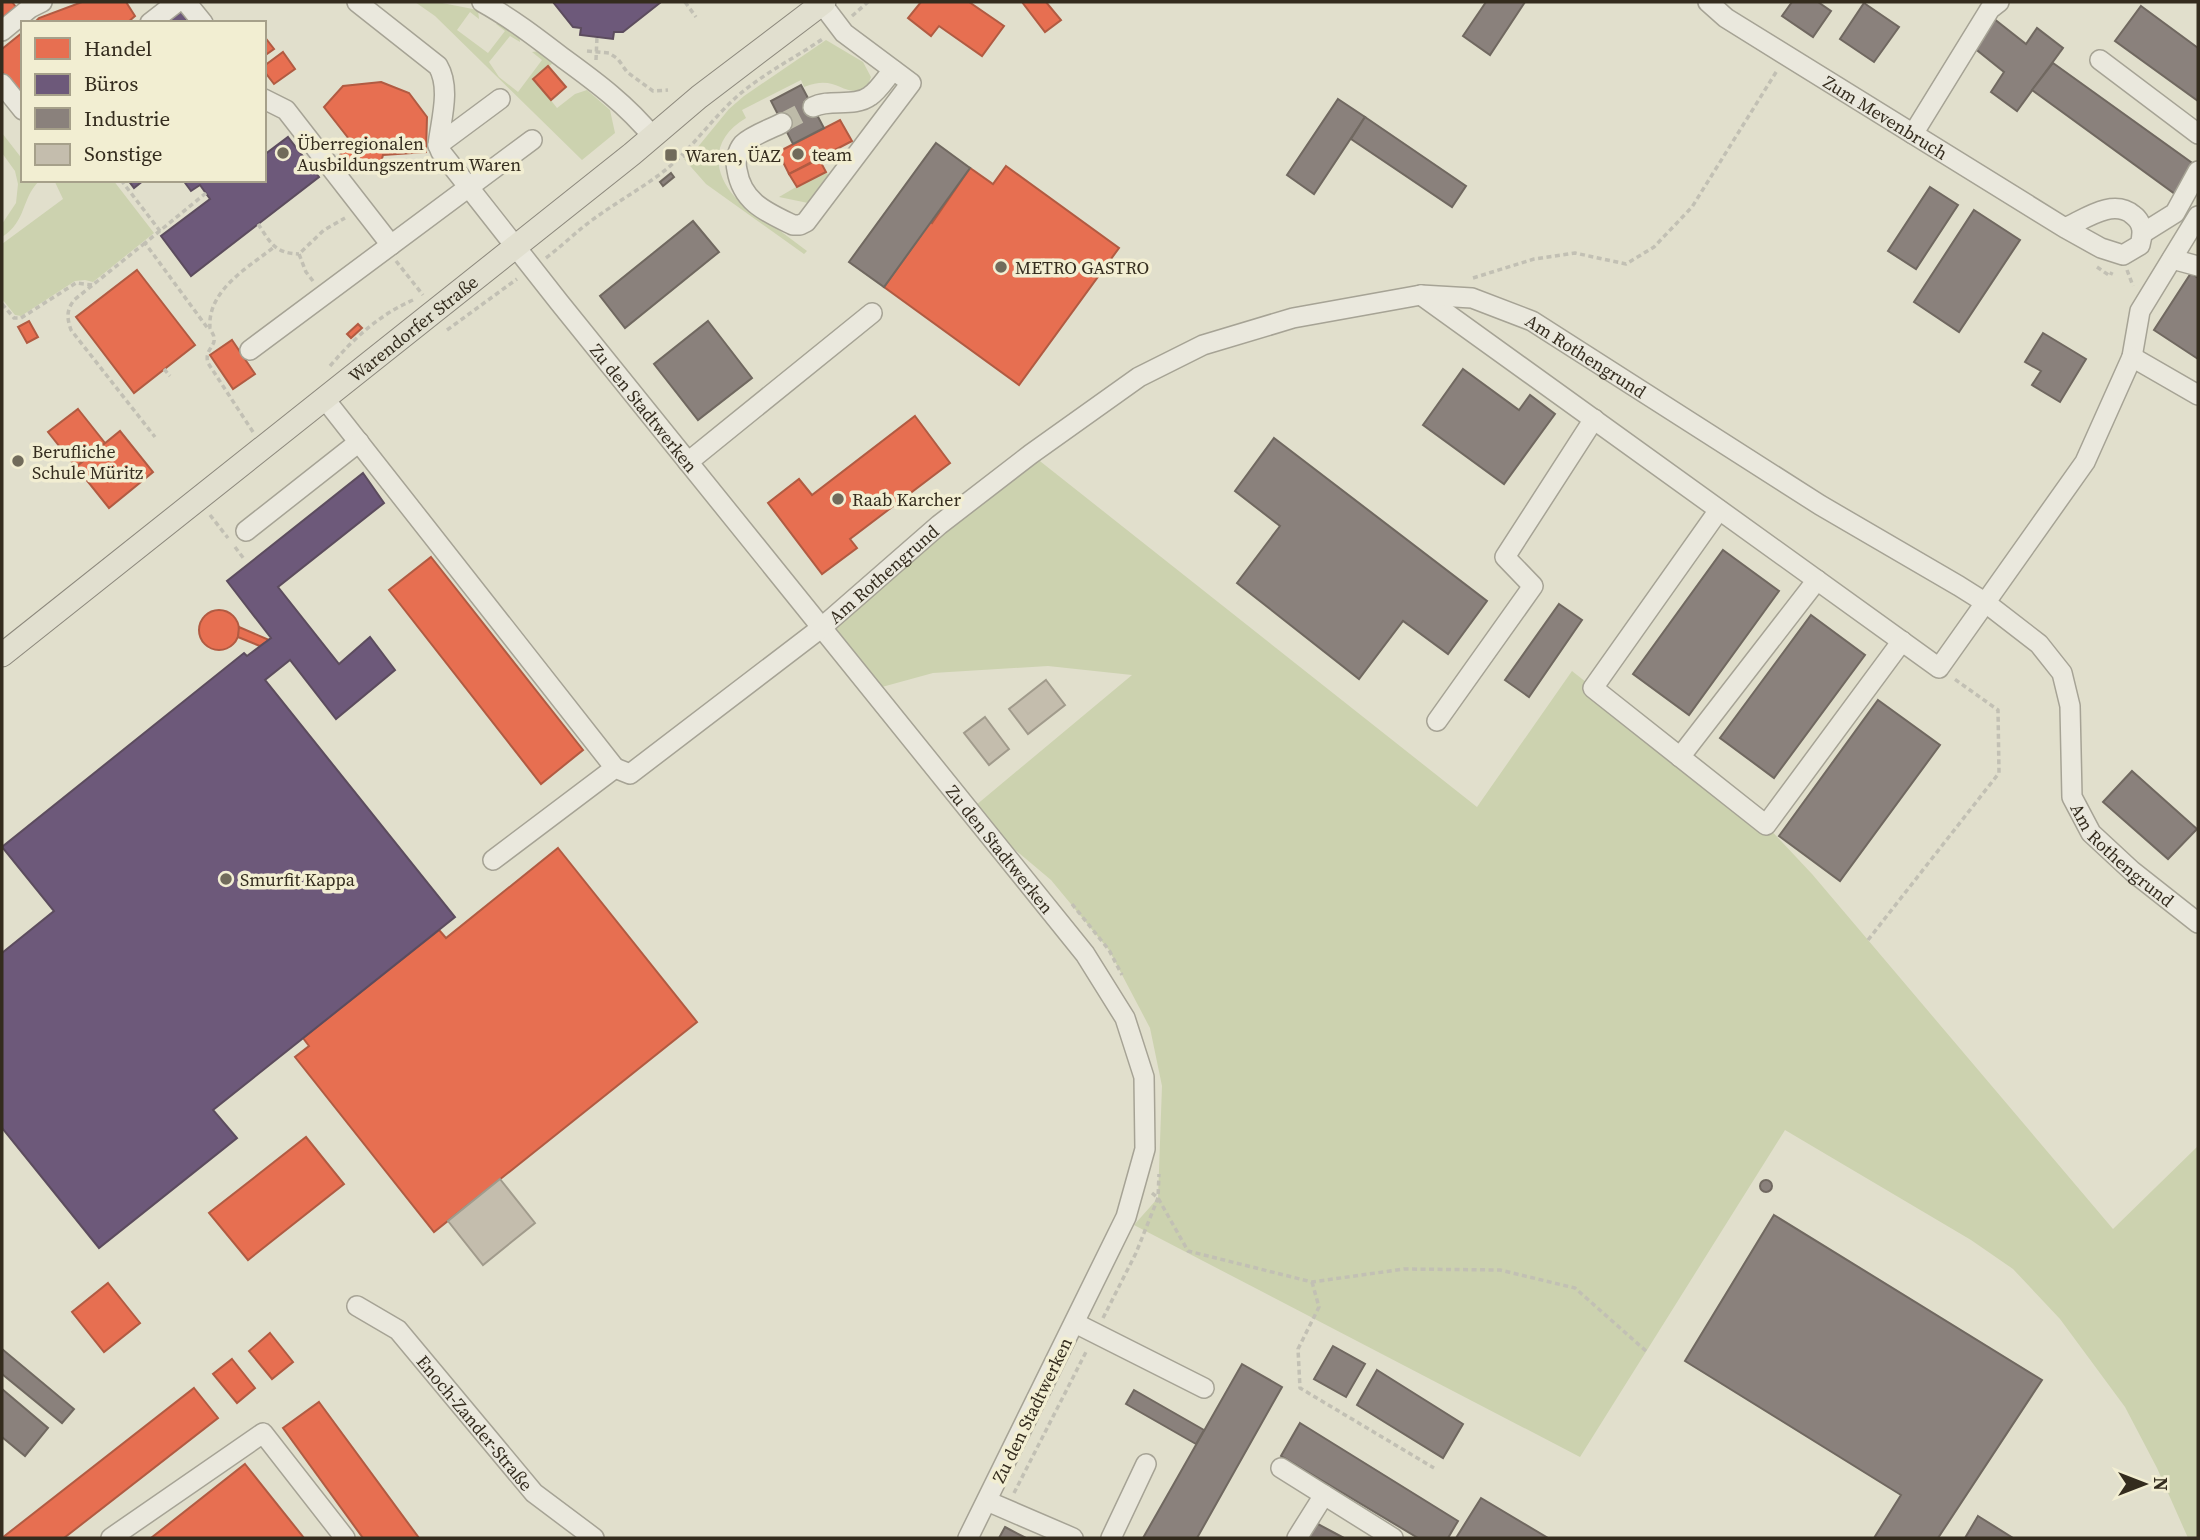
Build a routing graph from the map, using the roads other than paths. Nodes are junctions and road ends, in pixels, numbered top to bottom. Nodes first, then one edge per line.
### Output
1 (42, 2) edge
2 (177, 2) edge
3 (186, 2) edge
4 (357, 2) edge
5 (482, 2) edge
6 (1708, 2) edge
7 (1999, 2) edge
8 (823, 3) edge
9 (153, 21) edge
10 (201, 21) edge
11 (2, 31) edge
12 (2100, 60) dead end
13 (893, 70) junction
14 (2, 84) edge
15 (500, 99) dead end
16 (266, 100) edge
17 (813, 107) tunnel mouth
18 (21, 108) edge
19 (782, 123) tunnel mouth
20 (1913, 134) junction
21 (2198, 134) edge
22 (653, 137) junction
23 (532, 140) dead end
24 (438, 145) junction
25 (2198, 171) edge
26 (468, 188) junction
27 (2198, 216) edge
28 (2065, 228) junction
29 (2143, 233) junction
30 (515, 246) junction
31 (389, 247) junction
32 (2172, 259) junction
33 (2198, 266) edge
34 (1421, 295) junction
35 (872, 313) dead end
36 (250, 350) dead end
37 (2132, 357) junction
38 (2198, 395) edge
39 (324, 398) junction
40 (1594, 419) junction
41 (359, 442) junction
42 (688, 462) junction
43 (1720, 510) junction
44 (246, 530) dead end
45 (1817, 580) junction
46 (1986, 603) junction
47 (821, 628) junction
48 (1902, 641) junction
49 (2, 655) edge
50 (1437, 721) dead end
51 (1680, 757) junction
52 (615, 768) junction
53 (493, 860) dead end
54 (2198, 923) edge
55 (357, 1306) dead end
56 (1074, 1323) junction
57 (1204, 1388) dead end
58 (1146, 1464) dead end
59 (1281, 1468) dead end
60 (1324, 1495) junction
61 (987, 1501) junction
62 (111, 1538) edge
63 (345, 1538) edge
64 (594, 1538) edge
65 (968, 1538) edge
66 (1073, 1538) edge
67 (1111, 1538) edge
68 (1297, 1538) edge
69 (1391, 1538) edge

1 - 11 street
2 - 9 street
3 - 10 street
4 - 24 street
5 - 22 street
6 - 20 street, Zum Mevenbruch
7 - 20 street
8 - 13 street
8 - 22 main road, Warendorfer Straße
12 - 21 street
13 - 17 street
13 - 19 street
14 - 18 street
15 - 24 street
16 - 31 street
20 - 28 street, Zum Mevenbruch
22 - 30 main road, Warendorfer Straße
23 - 26 street
24 - 26 street, Zu den Stadtwerken
25 - 29 street
26 - 30 street, Zu den Stadtwerken
26 - 31 street
27 - 32 street
28 - 29 street
28 - 29 street, Zum Mevenbruch
30 - 39 main road, Warendorfer Straße
30 - 42 street, Zu den Stadtwerken
31 - 36 street
32 - 33 street
32 - 37 street
34 - 40 street
34 - 46 street, Am Rothengrund
34 - 47 street, Am Rothengrund
35 - 42 street
37 - 38 street
37 - 46 street
39 - 41 street
39 - 49 main road, Warendorfer Straße
40 - 43 street
40 - 50 street
41 - 44 street
41 - 52 street
42 - 47 street, Zu den Stadtwerken
43 - 45 street
43 - 51 street
45 - 48 street
45 - 51 street
46 - 48 street
46 - 54 street, Am Rothengrund
47 - 52 street, Am Rothengrund
47 - 56 street, Zu den Stadtwerken
48 - 51 street
52 - 53 street
55 - 64 street, Enoch-Zander-Straße
56 - 57 street
56 - 61 street, Zu den Stadtwerken
58 - 67 street
59 - 60 street
60 - 68 street
60 - 69 street
61 - 65 street, Zu den Stadtwerken
61 - 66 street
62 - 63 street

